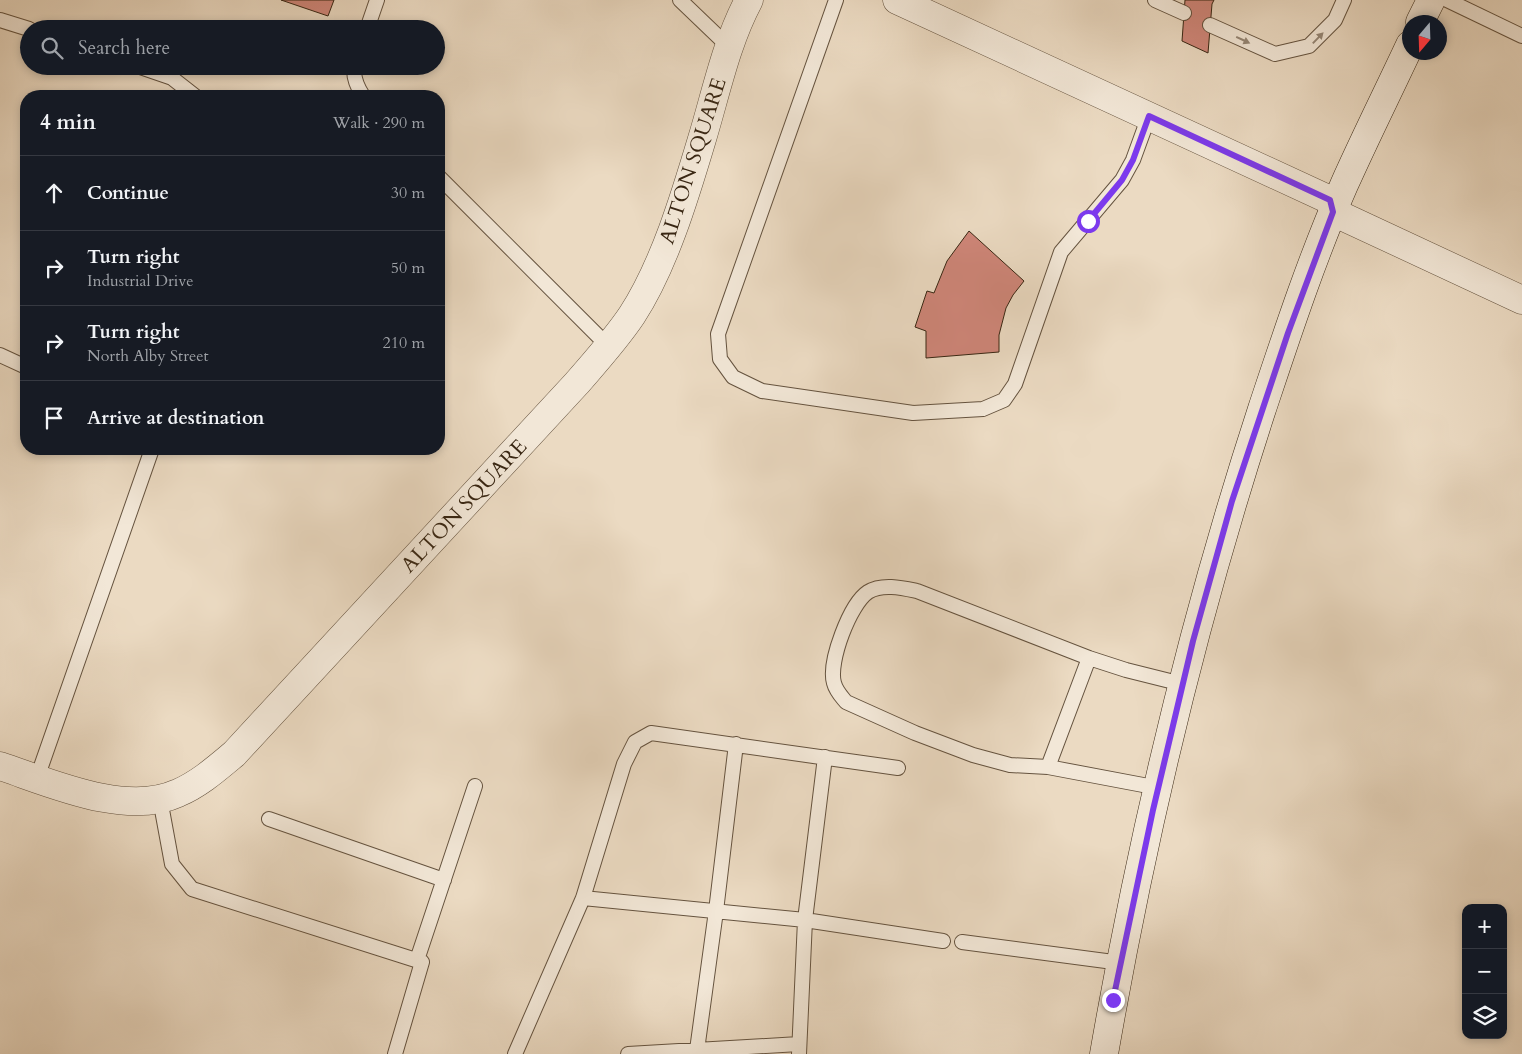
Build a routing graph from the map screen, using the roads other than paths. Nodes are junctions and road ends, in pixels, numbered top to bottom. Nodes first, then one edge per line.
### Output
1 (377, 0) edge
2 (680, 0) edge
3 (749, 0) edge
4 (836, 0) edge
5 (897, 0) edge
6 (945, 0) edge
7 (1155, 0) edge
8 (1344, 0) edge
9 (1431, 0) edge
10 (1447, 0) edge
11 (1184, 13) dead end
12 (1424, 15) edge
13 (0, 20) edge
14 (370, 20) edge
15 (1210, 25) dead end
16 (20, 26) edge
17 (962, 31) junction
18 (1522, 36) edge
19 (729, 47) junction
20 (1403, 60) edge
21 (163, 75) edge
22 (355, 75) edge
23 (187, 90) edge
24 (359, 90) edge
25 (1149, 116) junction
26 (445, 183) edge
27 (1333, 212) junction
28 (1522, 300) edge
29 (609, 347) junction
30 (0, 355) edge
31 (20, 364) edge
32 (150, 455) edge
33 (1089, 658) junction
34 (1182, 684) junction
35 (736, 744) junction
36 (825, 757) junction
37 (0, 766) edge
38 (1048, 767) junction
39 (898, 768) dead end
40 (37, 778) junction
41 (475, 786) dead end
42 (1159, 788) junction
43 (160, 799) junction
44 (269, 819) dead end
45 (444, 880) junction
46 (583, 898) junction
47 (716, 911) junction
48 (805, 920) junction
49 (943, 940) dead end
50 (962, 942) dead end
51 (417, 960) junction
52 (1121, 963) junction
53 (799, 1049) edge
54 (697, 1050) junction
55 (395, 1054) edge
56 (515, 1054) edge
57 (628, 1054) edge
58 (1104, 1054) edge

1 - 14 lane
2 - 19 lane
3 - 19 street, ALTON SQUARE
4 - 25 lane
5 - 17 street
6 - 17 street
7 - 11 lane
15 -> 8 lane
9 - 12 street
10 - 18 lane
13 - 16 lane
17 - 25 street
19 - 29 street, ALTON SQUARE
20 - 27 street
21 - 23 lane
22 - 24 lane
25 - 27 street
26 - 29 lane
27 - 28 street
27 - 34 street
29 - 43 street, ALTON SQUARE
30 - 31 lane
32 - 40 lane
33 - 34 lane
33 - 38 lane
33 - 38 lane
34 - 42 street
35 - 36 lane
35 - 46 lane
35 - 47 lane
36 - 39 lane
36 - 48 lane
37 - 40 street, ALTON SQUARE
38 - 42 lane
40 - 43 street, ALTON SQUARE
41 - 45 lane
42 - 52 street
43 - 51 lane
44 - 45 lane
45 - 51 lane
46 - 47 lane
46 - 56 lane
47 - 48 lane
47 - 54 lane
48 - 49 lane
48 - 53 lane
50 - 52 lane
51 - 55 lane
52 - 58 street
53 - 54 lane
54 - 57 lane

